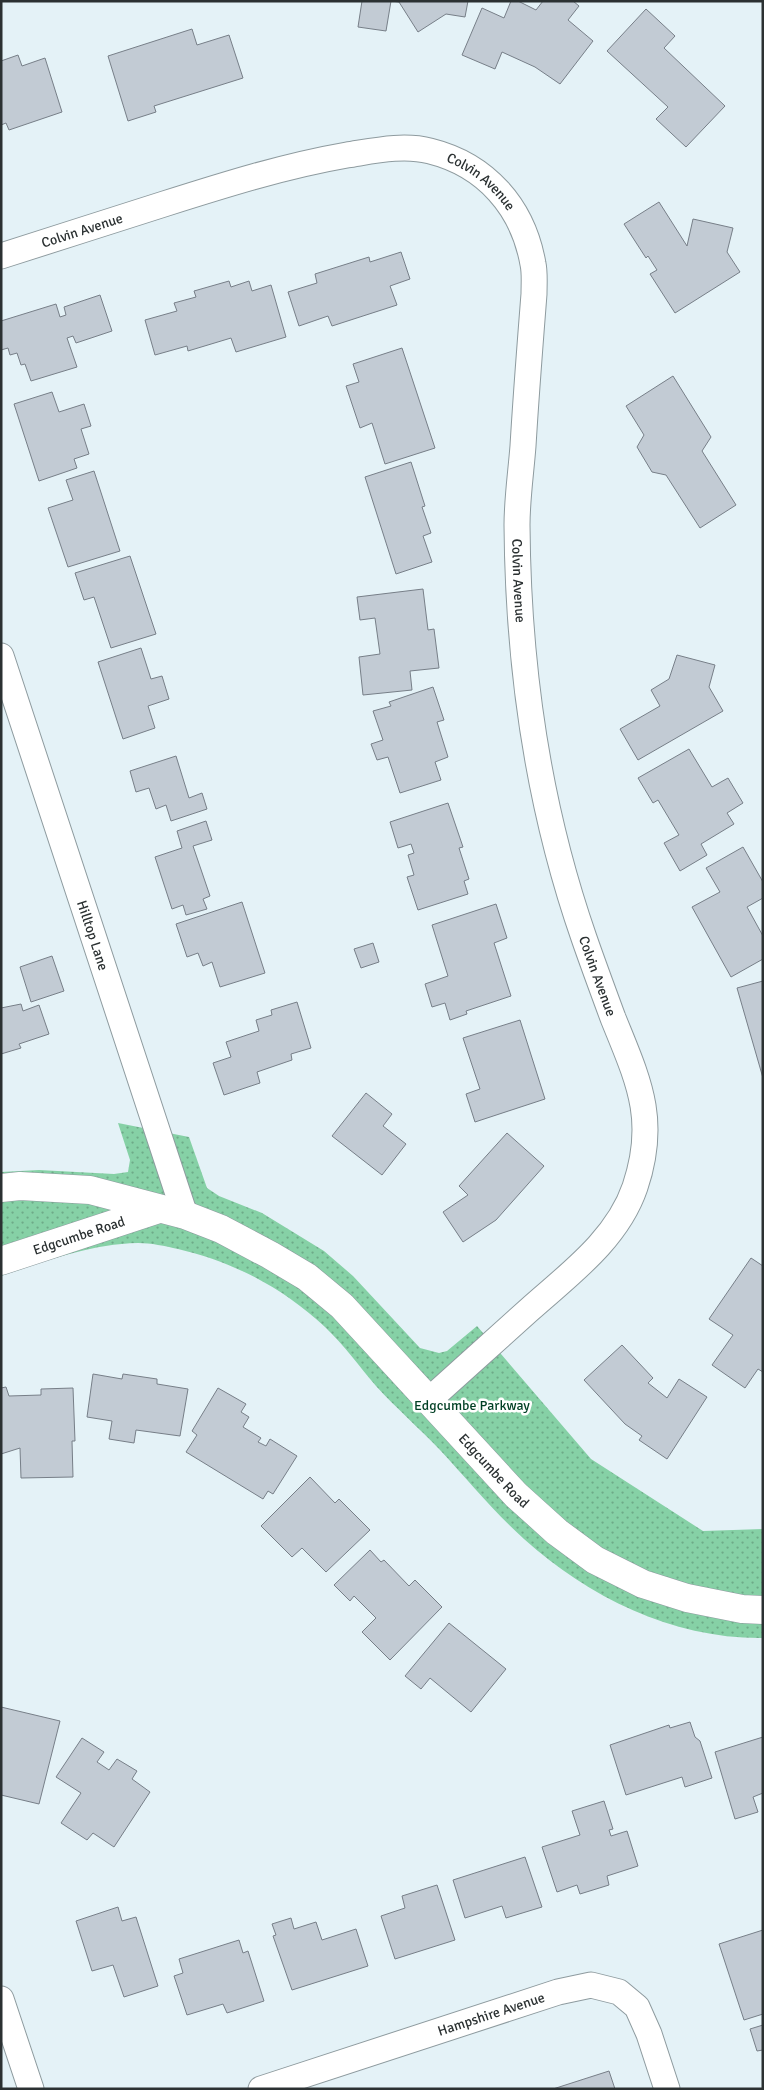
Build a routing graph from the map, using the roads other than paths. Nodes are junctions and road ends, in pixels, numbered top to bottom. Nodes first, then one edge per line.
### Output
1 (1, 256) edge
2 (1, 656) edge
3 (1, 1188) edge
4 (159, 1209) junction
5 (185, 1215) junction
6 (1, 1261) edge
7 (429, 1400) junction
8 (763, 1610) edge
9 (1, 1999) edge
10 (31, 2089) edge
11 (261, 2089) edge
12 (667, 2089) edge

1 - 7 street, Colvin Avenue
2 - 5 street, Hilltop Lane
3 - 4 street, Edgcumbe Road
4 - 5 street, Edgcumbe Road
4 - 6 street, Edgcumbe Road
5 - 7 street, Edgcumbe Road
7 - 8 street, Edgcumbe Road
9 - 10 street
11 - 12 street, Hampshire Avenue

